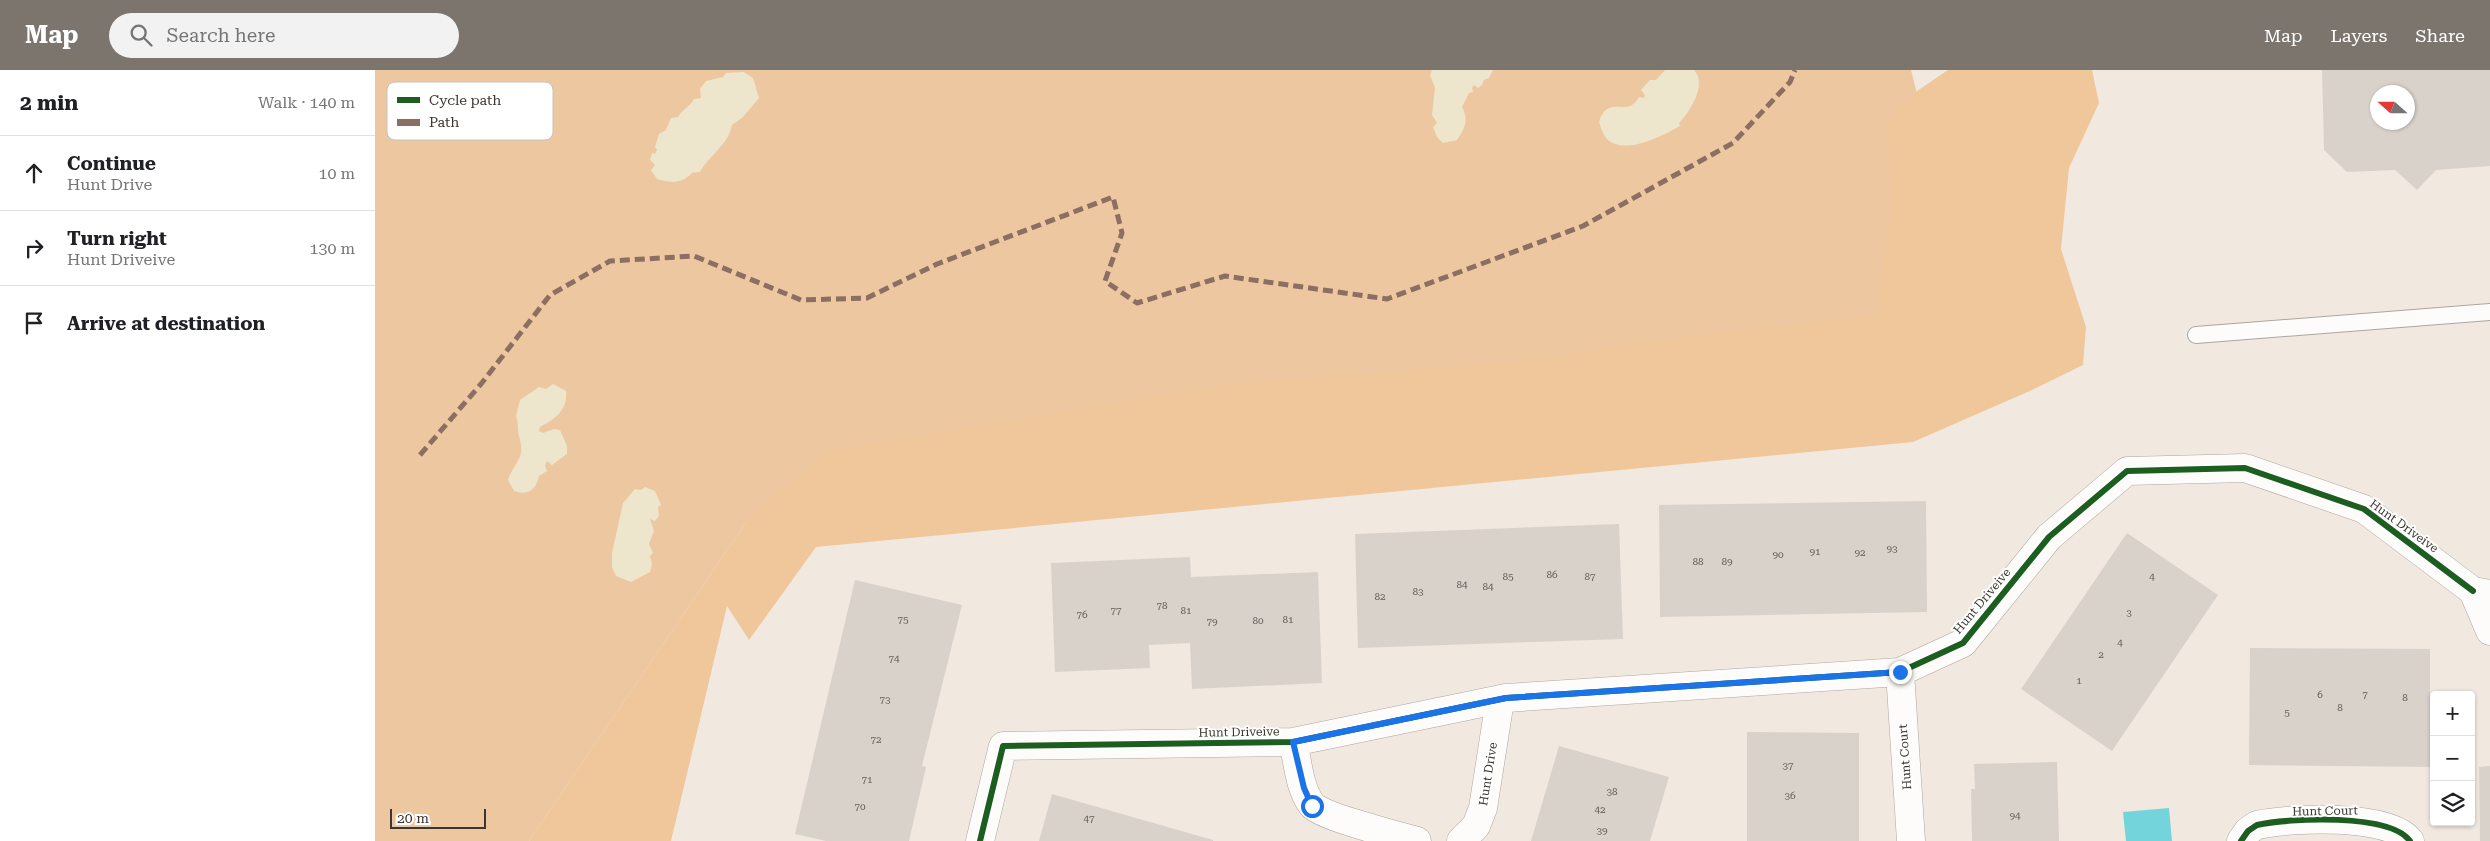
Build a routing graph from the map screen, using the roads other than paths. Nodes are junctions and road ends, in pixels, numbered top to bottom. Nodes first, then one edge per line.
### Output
1 (2490, 312) edge
2 (2196, 335) dead end
3 (2481, 592) edge
4 (2490, 632) edge
5 (1900, 672) junction
6 (1500, 700) junction
7 (1293, 742) junction
8 (980, 841) edge
9 (1417, 841) edge
10 (1461, 841) edge
11 (1911, 841) edge
12 (2241, 841) edge
13 (2410, 841) edge

1 - 2 lane
3 - 4 street, Hunt Driveive
3 - 5 street, Hunt Driveive
5 - 6 street, Hunt Driveive
5 - 11 street, Hunt Court
6 - 7 street, Hunt Driveive
6 - 10 street, Hunt Drive
7 - 8 street, Hunt Driveive
7 - 9 street
12 - 13 street, Hunt Court

